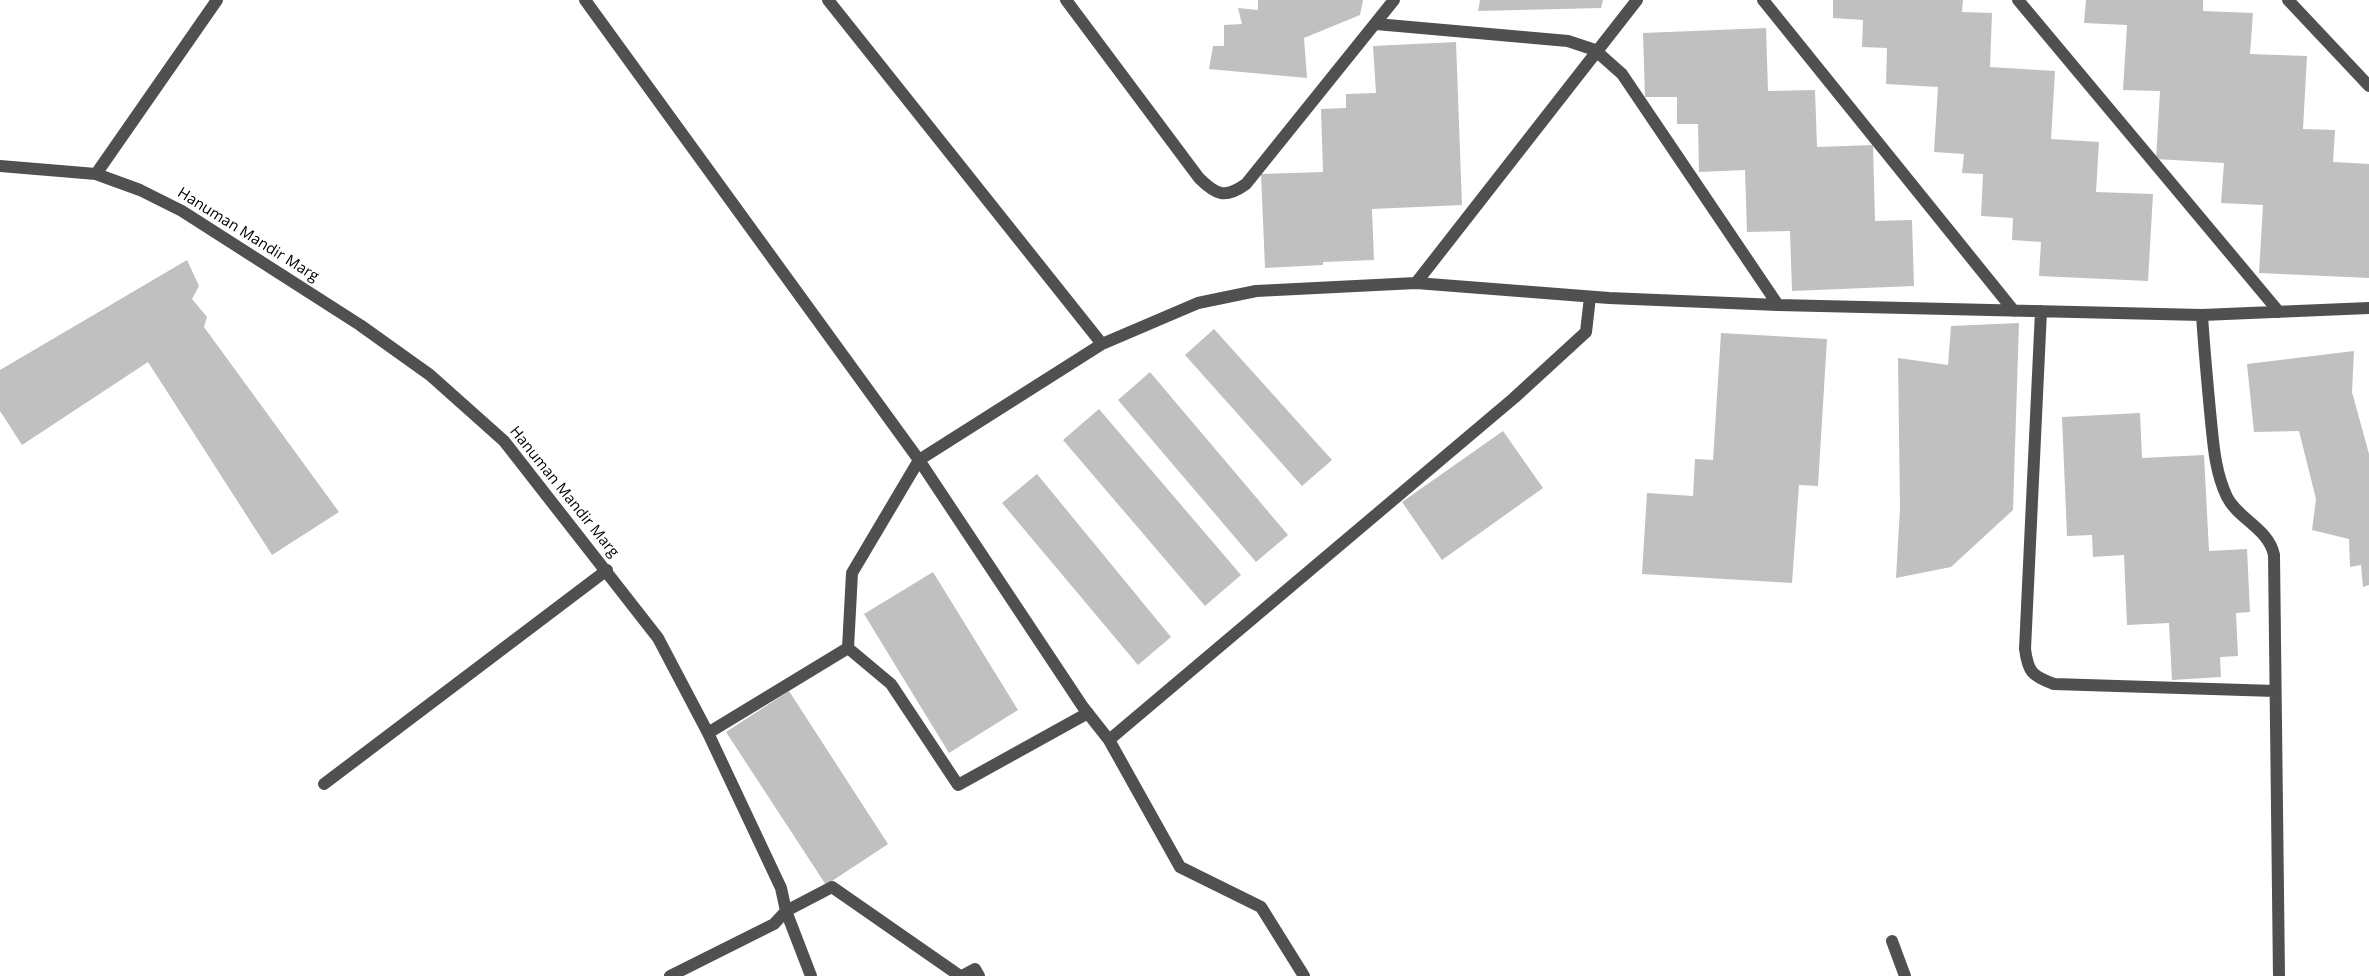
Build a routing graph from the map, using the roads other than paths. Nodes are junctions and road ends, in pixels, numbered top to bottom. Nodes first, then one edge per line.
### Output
1 (217, 0) edge
2 (585, 0) edge
3 (828, 0) edge
4 (1066, 0) edge
5 (1394, 0) edge
6 (1636, 0) edge
7 (1763, 0) edge
8 (2018, 0) edge
9 (2288, 0) edge
10 (1376, 24) junction
11 (1596, 50) junction
12 (2369, 86) edge
13 (0, 166) edge
14 (96, 174) junction
15 (1416, 283) junction
16 (1590, 297) junction
17 (1778, 305) junction
18 (2369, 308) edge
19 (2014, 311) junction
20 (2041, 312) junction
21 (2279, 312) junction
22 (2202, 315) junction
23 (1102, 344) junction
24 (920, 460) junction
25 (606, 570) junction
26 (848, 648) junction
27 (2275, 691) junction
28 (1088, 713) junction
29 (708, 734) junction
30 (1109, 740) junction
31 (324, 784) dead end
32 (786, 911) junction
33 (1892, 941) dead end
34 (670, 976) edge
35 (811, 976) edge
36 (961, 976) edge
37 (978, 976) edge
38 (1304, 976) edge
39 (1905, 976) edge
40 (2279, 976) edge

1 - 14 street
2 - 24 street
3 - 23 street
4 - 10 street
5 - 10 street
6 - 11 street
7 - 19 street
8 - 21 street
9 - 12 street
10 - 11 street
11 - 15 street
11 - 17 street
13 - 14 street, Hanuman Mandir Marg
14 - 25 street, Hanuman Mandir Marg
15 - 16 street
15 - 23 street
16 - 17 street
16 - 30 street
17 - 19 street
18 - 21 street
19 - 20 street
20 - 22 street
20 - 27 street
21 - 22 street
22 - 27 street
23 - 24 street
24 - 26 street
24 - 28 street
25 - 29 street, Hanuman Mandir Marg
25 - 31 street
26 - 28 street
26 - 29 street
27 - 40 street
28 - 30 street
29 - 32 street, Hanuman Mandir Marg
30 - 38 street
32 - 34 street
32 - 35 street, Hanuman Mandir Marg
32 - 36 street
33 - 39 street
36 - 37 street

